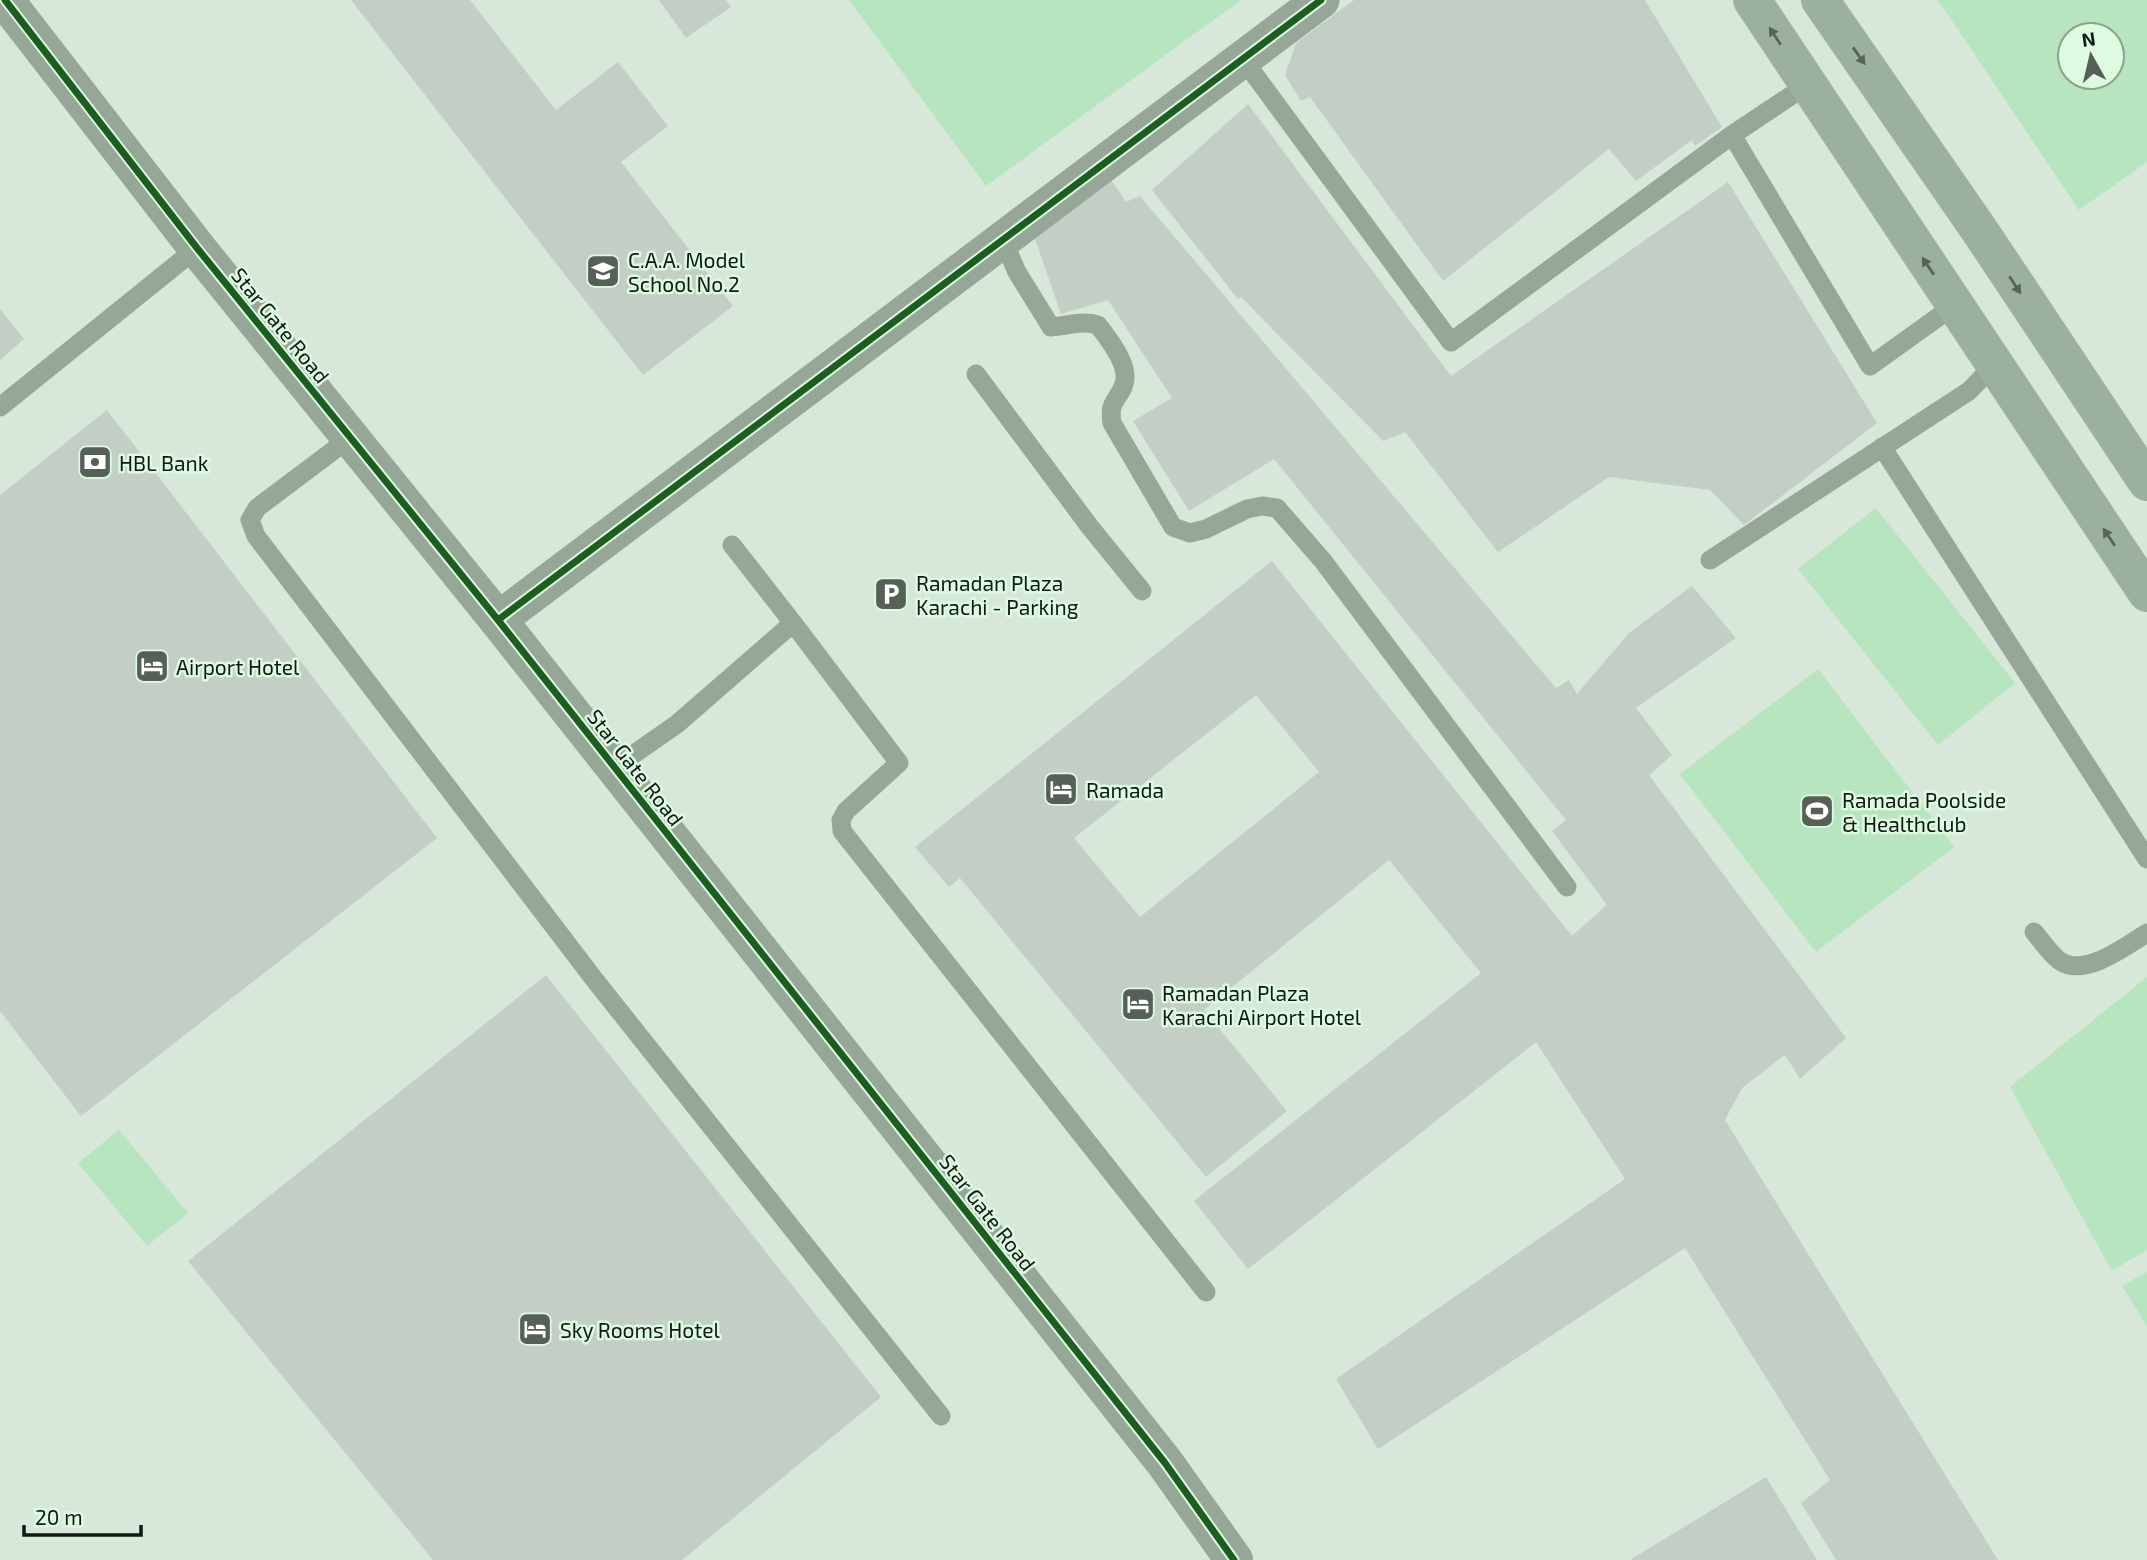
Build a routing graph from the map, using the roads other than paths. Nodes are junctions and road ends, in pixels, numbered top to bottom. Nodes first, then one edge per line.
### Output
1 (5, 0) edge
2 (1321, 0) edge
3 (1752, 0) edge
4 (1820, 0) edge
5 (1243, 59) junction
6 (1807, 85) junction
7 (1732, 135) junction
8 (1003, 240) junction
9 (197, 248) junction
10 (1955, 305) junction
11 (2045, 331) junction
12 (1995, 364) junction
13 (976, 374) dead end
14 (0, 407) edge
15 (350, 438) junction
16 (1882, 447) junction
17 (2147, 482) edge
18 (732, 545) dead end
19 (1710, 560) dead end
20 (1142, 591) dead end
21 (2147, 593) edge
22 (498, 620) junction
23 (793, 623) junction
24 (614, 768) junction
25 (2147, 859) edge
26 (1567, 887) dead end
27 (2034, 932) dead end
28 (2147, 933) edge
29 (1206, 1292) dead end
30 (941, 1416) dead end
31 (1234, 1560) edge

1 - 9 street, Star Gate Road
2 - 5 street
6 -> 3 main road
4 -> 11 main road
5 - 7 lane
5 - 8 street
6 - 7 lane
10 -> 6 main road
7 - 10 lane
8 - 22 street
8 - 26 lane
9 - 14 lane
9 - 15 street, Star Gate Road
10 - 12 main road
11 - 12 main road
11 - 17 main road
12 - 16 lane
21 -> 12 main road
13 - 20 lane
15 - 22 street, Star Gate Road
15 - 30 lane
16 - 19 lane
16 - 25 lane
18 - 23 lane
22 - 24 street, Star Gate Road
23 - 24 lane
23 - 29 lane
24 - 31 street, Star Gate Road
27 - 28 lane

